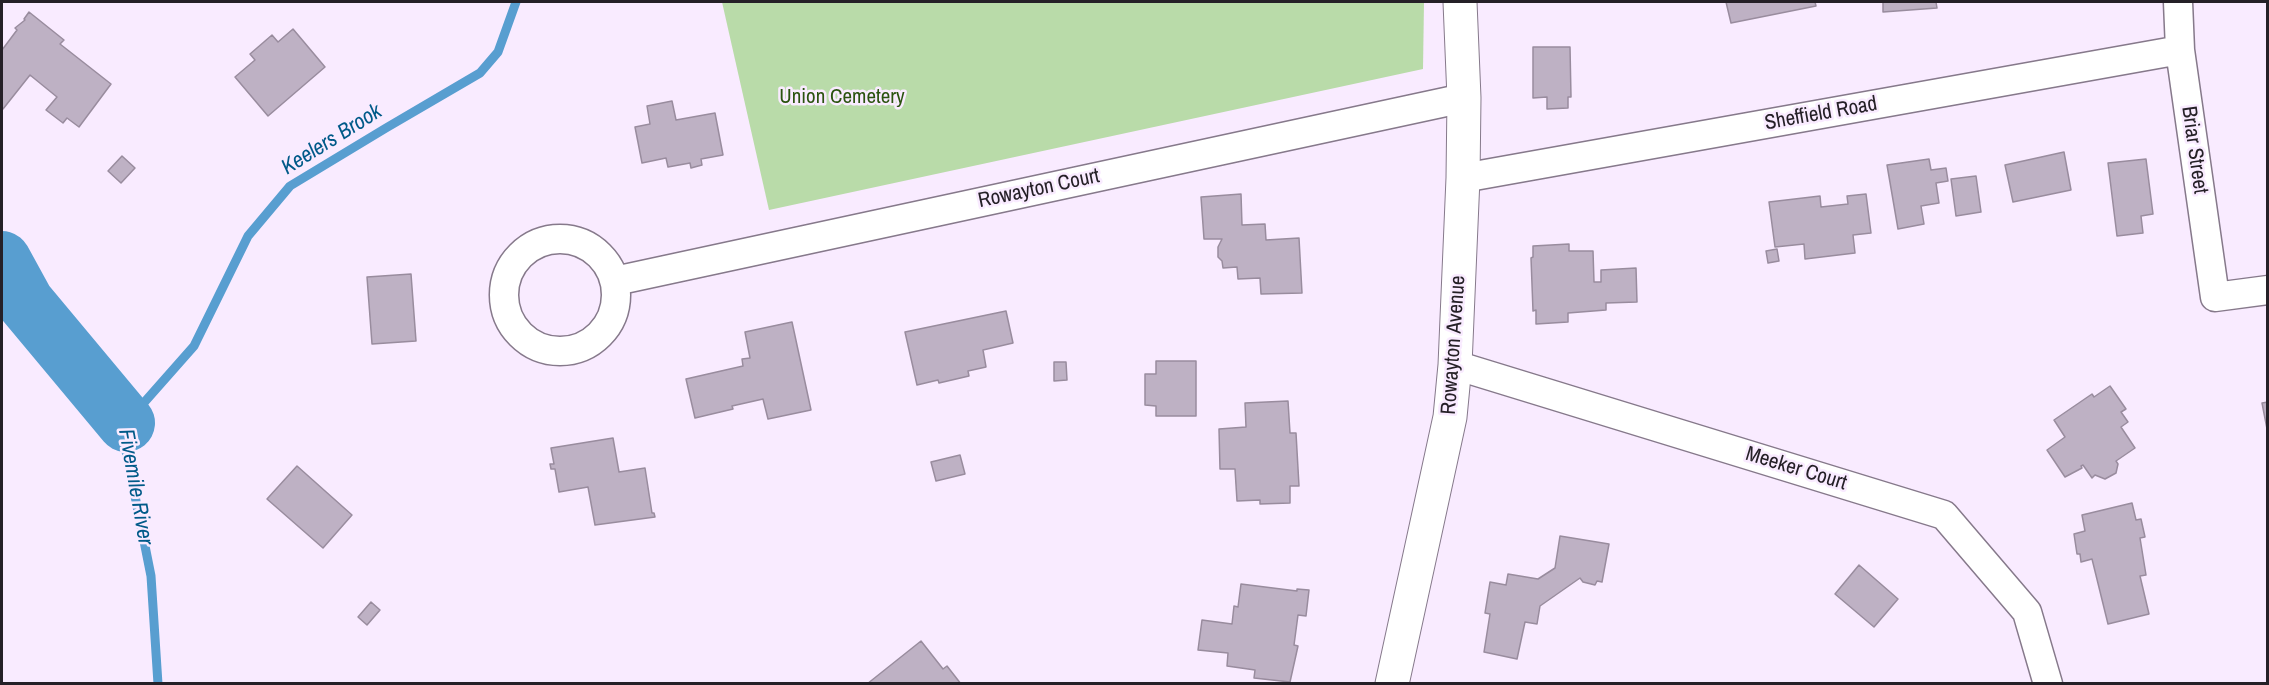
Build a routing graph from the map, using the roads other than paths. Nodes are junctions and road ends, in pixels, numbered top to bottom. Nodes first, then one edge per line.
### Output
1 (1460, 2) edge
2 (2178, 2) edge
3 (2180, 50) junction
4 (1464, 98) junction
5 (1463, 178) junction
6 (615, 281) dead end
7 (2268, 290) edge
8 (1455, 365) junction
9 (1392, 684) edge
10 (2048, 684) edge

1 - 4 street, Rowayton Avenue
2 - 3 street, Briar Street
3 - 5 street, Sheffield Road
3 - 7 street, Briar Street
4 - 5 street, Rowayton Avenue
4 - 6 street, Rowayton Court
5 - 8 street, Rowayton Avenue
8 - 9 street, Rowayton Avenue
8 - 10 street, Meeker Court

